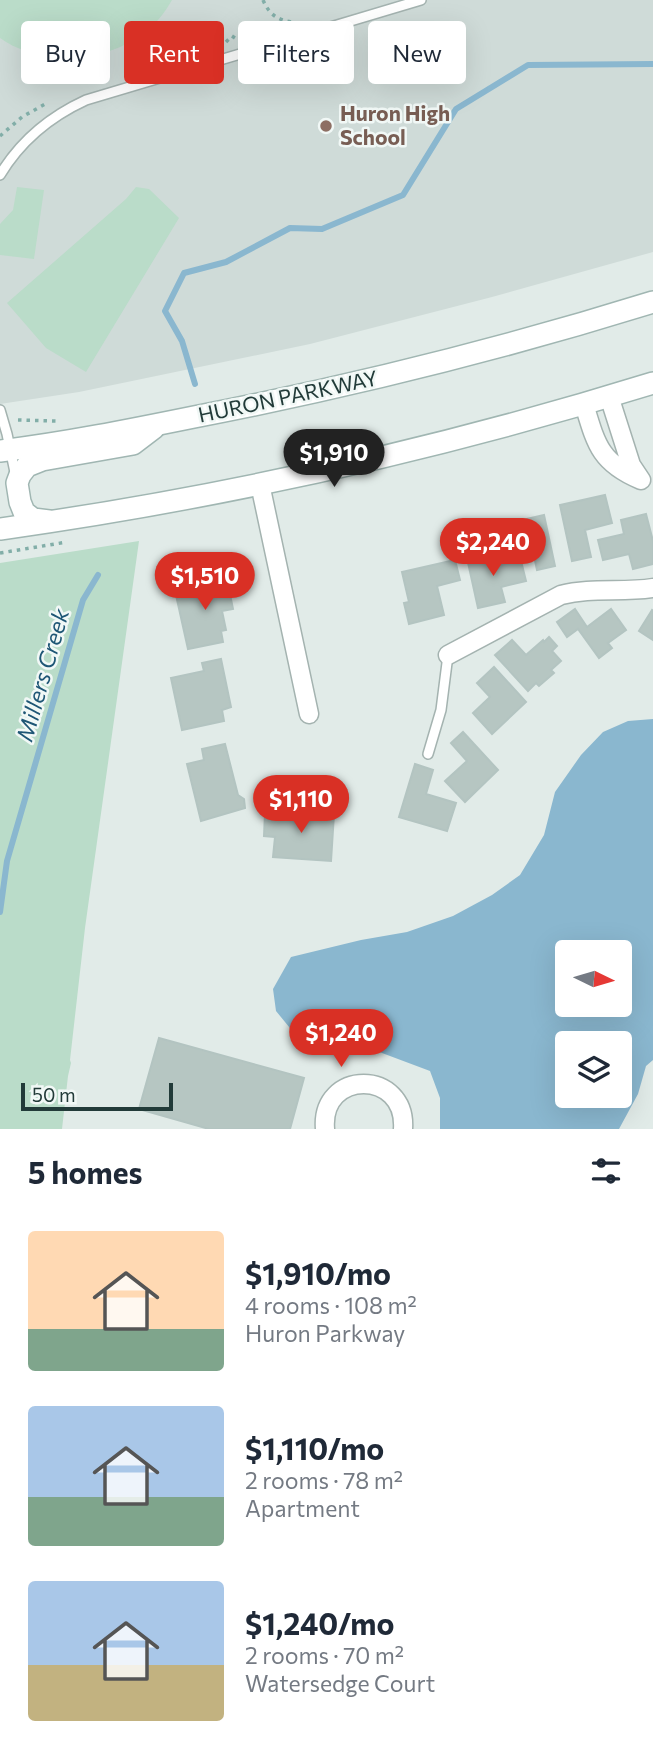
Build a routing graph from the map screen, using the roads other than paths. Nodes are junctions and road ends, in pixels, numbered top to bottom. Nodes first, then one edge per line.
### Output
1 (421, 0) edge
2 (0, 175) edge
3 (653, 302) edge
4 (653, 383) edge
5 (609, 396) junction
6 (584, 404) junction
7 (0, 410) edge
8 (159, 425) junction
9 (5, 451) edge
10 (17, 484) junction
11 (260, 484) junction
12 (647, 484) edge
13 (52, 522) junction
14 (0, 529) edge
15 (653, 588) edge
16 (449, 656) joint
17 (309, 714) dead end
18 (428, 754) dead end
19 (324, 1129) edge
20 (403, 1129) edge

1 - 2 lane
3 - 8 main road, HURON PARKWAY
4 - 5 main road
5 - 6 main road
5 - 12 street
6 - 11 main road
6 - 12 street
7 - 9 lane
8 - 9 main road, HURON PARKWAY
8 - 10 main road
9 - 10 lane
10 - 13 main road
11 - 13 main road
11 - 17 street
13 - 14 main road
15 - 16 street
16 - 18 lane
19 - 20 street

